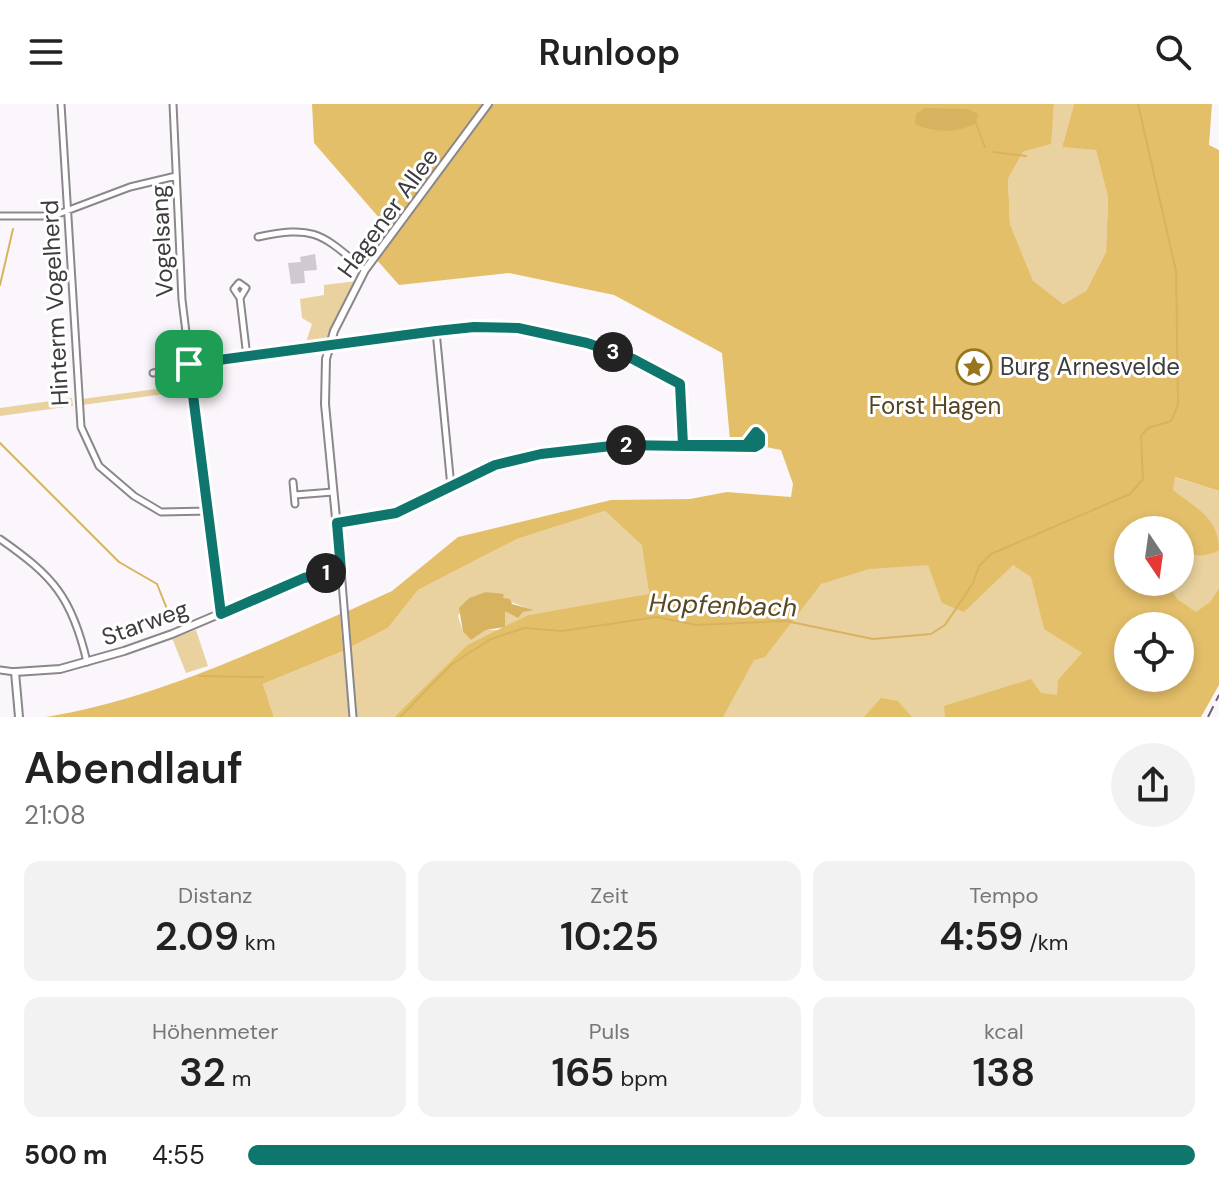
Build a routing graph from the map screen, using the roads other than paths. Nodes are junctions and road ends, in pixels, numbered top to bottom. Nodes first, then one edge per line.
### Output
1 (61, 104) edge
2 (173, 104) edge
3 (488, 104) edge
4 (176, 176) junction
5 (67, 211) junction
6 (0, 216) edge
7 (258, 237) dead end
8 (365, 270) junction
9 (240, 298) dead end
10 (436, 331) junction
11 (329, 346) junction
12 (247, 357) junction
13 (189, 365) junction
14 (153, 373) dead end
15 (683, 445) junction
16 (746, 445) dead end
17 (293, 482) dead end
18 (451, 487) junction
19 (333, 492) junction
20 (295, 495) junction
21 (295, 504) dead end
22 (209, 511) junction
23 (337, 523) junction
24 (0, 539) edge
25 (341, 570) junction
26 (221, 614) junction
27 (87, 663) junction
28 (0, 670) edge
29 (15, 672) junction
30 (19, 717) edge
31 (353, 717) edge

1 - 5 street, Hinterm Vogelherd
2 - 4 street, Vogelsang
3 - 8 street, Hagener Allee
4 - 5 street
4 - 13 street, Vogelsang
5 - 6 street
5 - 22 street, Hinterm Vogelherd
7 - 8 street
8 - 11 street, Hagener Allee
9 - 12 street
10 - 11 street
10 - 15 street
10 - 18 street
11 - 12 street
11 - 19 street, Hagener Allee
12 - 13 street
13 - 14 street
13 - 22 street, Vogelsang
15 - 16 street
15 - 18 street
17 - 20 street
18 - 23 street
19 - 20 street
19 - 23 street, Hagener Allee
20 - 21 street
22 - 26 street, Vogelsang
23 - 25 street, Hagener Allee
24 - 27 street
25 - 26 street, Starweg
25 - 31 street, Hagener Allee
26 - 27 street, Starweg
27 - 29 street, Starweg
28 - 29 street, Starweg
29 - 30 street

